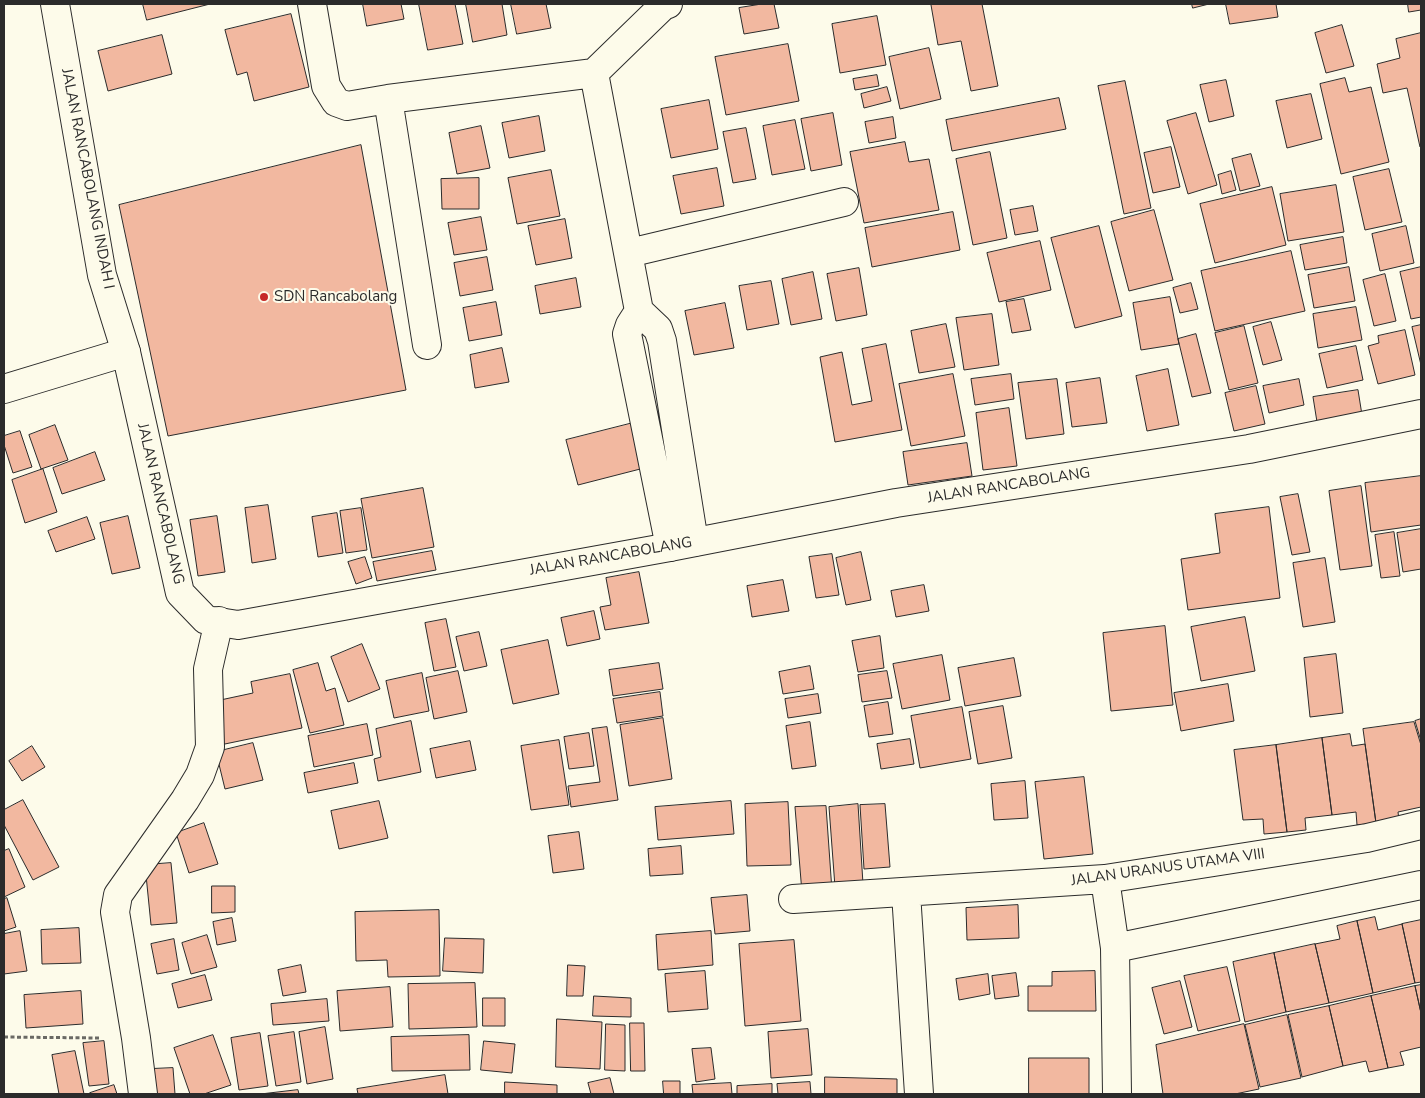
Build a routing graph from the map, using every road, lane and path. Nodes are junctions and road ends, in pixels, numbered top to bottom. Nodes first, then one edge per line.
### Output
1 (55, 4) edge
2 (312, 4) edge
3 (668, 4) edge
4 (594, 73) junction
5 (388, 99) junction
6 (844, 202) dead end
7 (629, 253) junction
8 (427, 344) dead end
9 (126, 352) junction
10 (4, 389) edge
11 (1421, 414) edge
12 (682, 544) junction
13 (219, 622) junction
14 (1421, 825) edge
15 (1105, 880) junction
16 (1421, 886) edge
17 (906, 893) junction
18 (793, 899) dead end
19 (1114, 948) junction
20 (4, 1037) edge
21 (136, 1038) junction
22 (143, 1094) edge
23 (919, 1094) edge
24 (1117, 1094) edge

1 - 9 street, JALAN RANCABOLANG INDAH I
2 - 5 street
3 - 4 street
4 - 5 street
4 - 7 street
5 - 8 street
6 - 7 street
7 - 12 street
9 - 10 street
9 - 13 street, JALAN RANCABOLANG
11 - 12 street, JALAN RANCABOLANG
12 - 13 street, JALAN RANCABOLANG
13 - 21 street
14 - 15 street, JALAN URANUS UTAMA VIII
15 - 17 street, JALAN URANUS UTAMA VIII
15 - 19 street
16 - 19 street
17 - 18 street, JALAN URANUS UTAMA VIII
17 - 23 street
19 - 24 street
20 - 21 path
21 - 22 street

